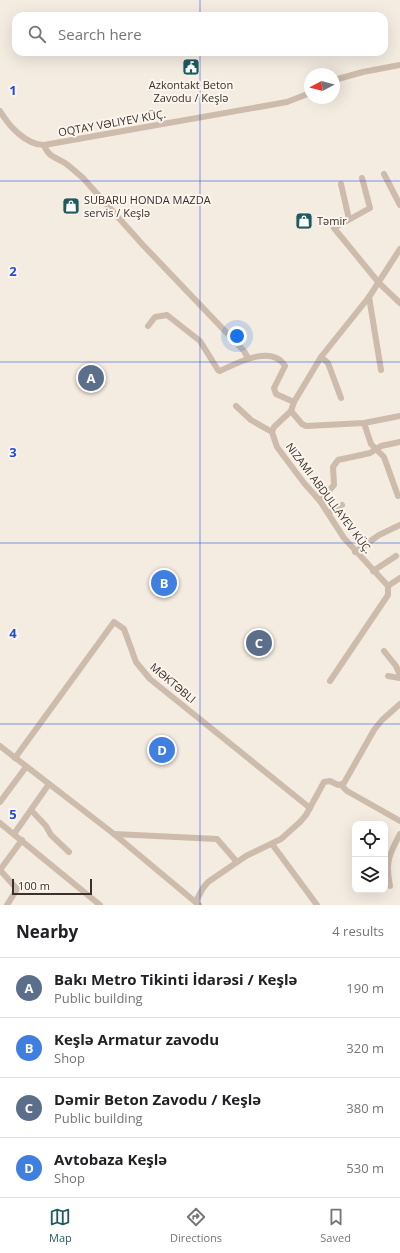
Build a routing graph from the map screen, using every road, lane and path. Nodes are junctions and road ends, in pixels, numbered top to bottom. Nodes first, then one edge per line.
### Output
1 (400, 65) edge
2 (340, 78) edge
3 (304, 95) edge
4 (0, 111) edge
5 (2, 121) edge
6 (44, 145) junction
7 (384, 174) dead end
8 (362, 178) dead end
9 (341, 184) dead end
10 (400, 205) edge
11 (349, 219) junction
12 (400, 249) edge
13 (379, 283) junction
14 (369, 297) junction
15 (400, 303) edge
16 (148, 326) dead end
17 (321, 357) junction
18 (248, 358) junction
19 (381, 370) dead end
20 (341, 398) dead end
21 (294, 402) junction
22 (236, 406) dead end
23 (291, 411) junction
24 (400, 416) edge
25 (364, 423) junction
26 (272, 432) junction
27 (400, 442) edge
28 (376, 449) junction
29 (398, 496) dead end
30 (320, 501) junction
31 (342, 506) dead end
32 (328, 513) junction
33 (400, 525) edge
34 (355, 552) junction
35 (396, 556) dead end
36 (373, 571) junction
37 (400, 578) edge
38 (388, 586) junction
39 (384, 651) dead end
40 (388, 676) dead end
41 (400, 676) edge
42 (330, 681) dead end
43 (399, 707) edge
44 (0, 746) edge
45 (15, 758) junction
46 (26, 767) junction
47 (49, 784) junction
48 (341, 785) junction
49 (0, 802) edge
50 (310, 808) junction
51 (32, 810) junction
52 (400, 821) edge
53 (0, 823) edge
54 (14, 834) junction
55 (114, 834) junction
56 (400, 834) edge
57 (22, 840) junction
58 (272, 844) junction
59 (68, 852) dead end
60 (237, 862) junction
61 (0, 870) edge
62 (390, 886) dead end
63 (198, 903) edge
64 (8, 905) edge
65 (100, 905) edge
66 (317, 905) edge

1 - 2 street
3 - 6 street, OQTAY VƏLIYEV KÜÇ.
4 - 5 street, OQTAY VƏLIYEV KÜÇ.
5 - 6 street, OQTAY VƏLIYEV KÜÇ.
6 - 18 street
7 - 10 street
8 - 11 street
9 - 11 street
11 - 13 street
12 - 13 street
13 - 14 street
13 - 15 street
14 - 17 street
14 - 19 street
16 - 18 street
17 - 20 street
17 - 21 street
18 - 21 street
21 - 23 street
22 - 26 street
23 - 25 street
23 - 26 street
24 - 25 street
25 - 28 street
26 - 30 street, NIZAMI ABDULLAYEV KÜÇ.
27 - 28 street
28 - 29 street
28 - 30 street
30 - 32 street, NIZAMI ABDULLAYEV KÜÇ.
31 - 32 street
32 - 34 street, NIZAMI ABDULLAYEV KÜÇ.
33 - 34 street
34 - 36 street, NIZAMI ABDULLAYEV KÜÇ.
35 - 36 street
36 - 38 street, NIZAMI ABDULLAYEV KÜÇ.
37 - 38 street
38 - 42 street
39 - 41 street
40 - 41 street
43 - 48 street
44 - 45 street
45 - 46 street
45 - 50 street, MƏKTƏBLI
46 - 47 street
46 - 49 street
47 - 51 street
47 - 55 street
48 - 50 street
48 - 52 street
50 - 58 street
51 - 54 street
51 - 59 street
53 - 54 street
54 - 57 street
55 - 60 street
55 - 63 street
56 - 62 street
57 - 61 street
57 - 65 street
58 - 60 street
58 - 66 street
60 - 63 street
61 - 64 street

